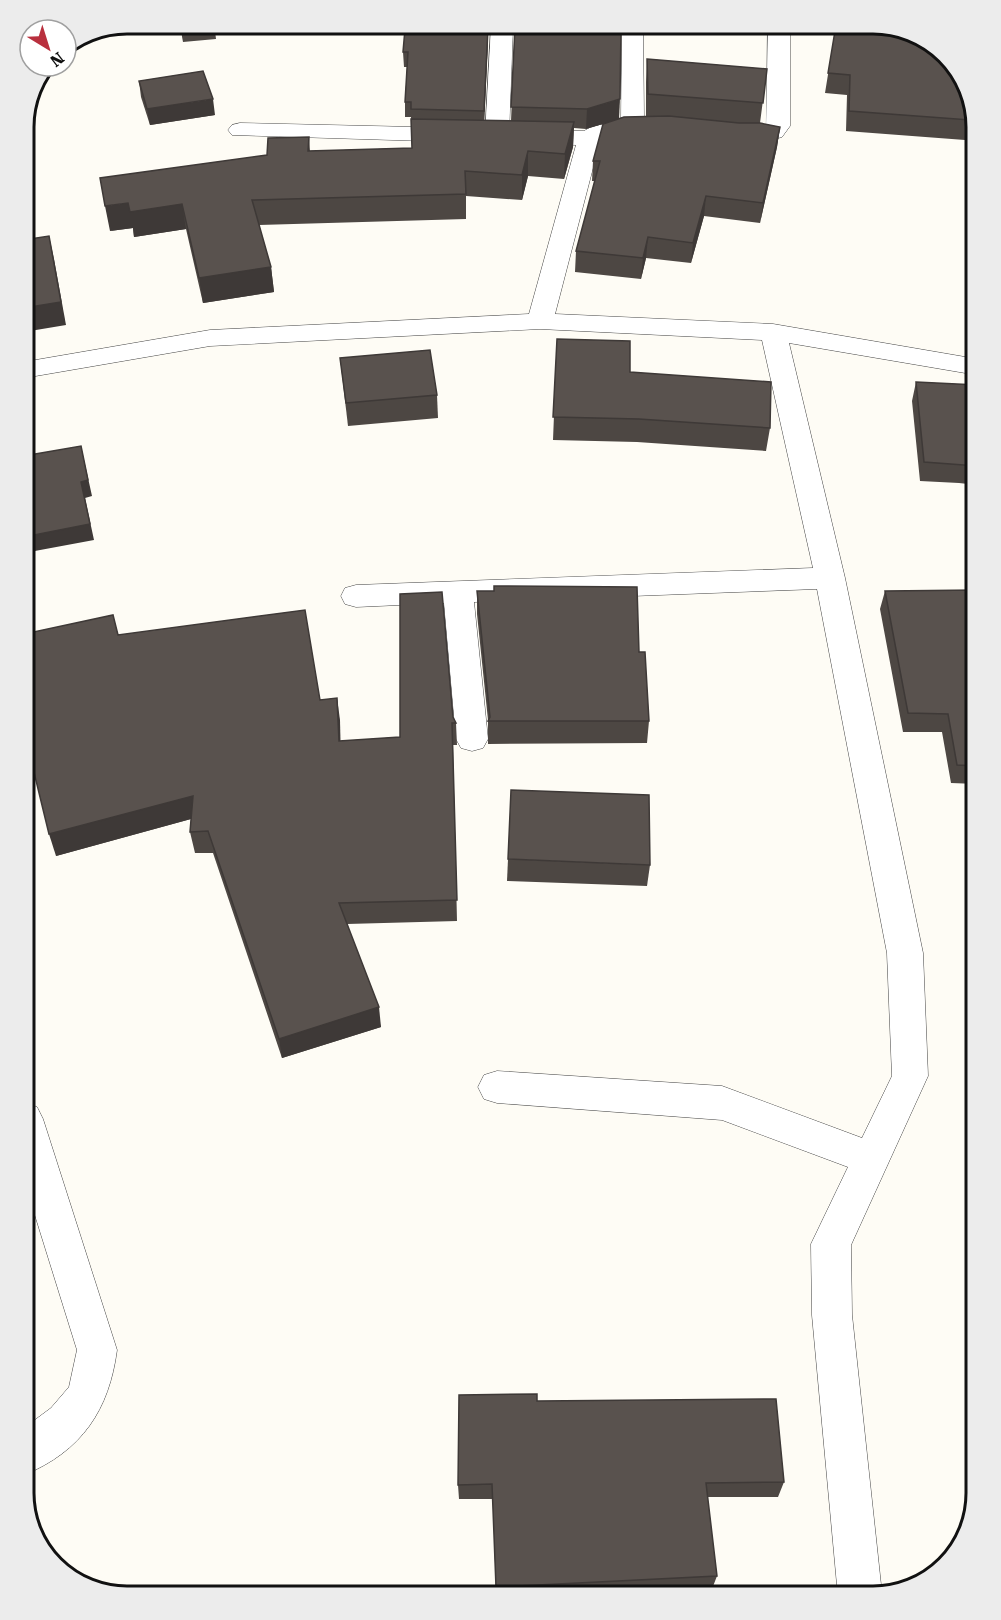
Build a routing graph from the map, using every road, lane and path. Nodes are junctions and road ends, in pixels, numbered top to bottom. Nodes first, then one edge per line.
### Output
1 (502, 34) edge
2 (633, 35) edge
3 (779, 35) edge
4 (632, 125) junction
5 (668, 128) edge
6 (240, 130) dead end
7 (715, 132) edge
8 (497, 136) junction
9 (589, 138) junction
10 (540, 321) junction
11 (773, 333) junction
12 (966, 365) edge
13 (35, 368) edge
14 (830, 578) junction
15 (458, 592) junction
16 (356, 596) dead end
17 (472, 739) dead end
18 (497, 1087) dead end
19 (34, 1151) edge
20 (871, 1159) junction
21 (34, 1447) edge
22 (859, 1586) edge

1 - 8 street
2 - 4 street
3 - 7 street
4 - 5 street
4 - 9 street
6 - 8 street
8 - 9 street
9 - 10 street
10 - 11 street
10 - 13 street
11 - 12 street
11 - 14 street
14 - 15 street
14 - 20 street
15 - 16 street
15 - 17 street
18 - 20 street
19 - 21 street
20 - 22 street

